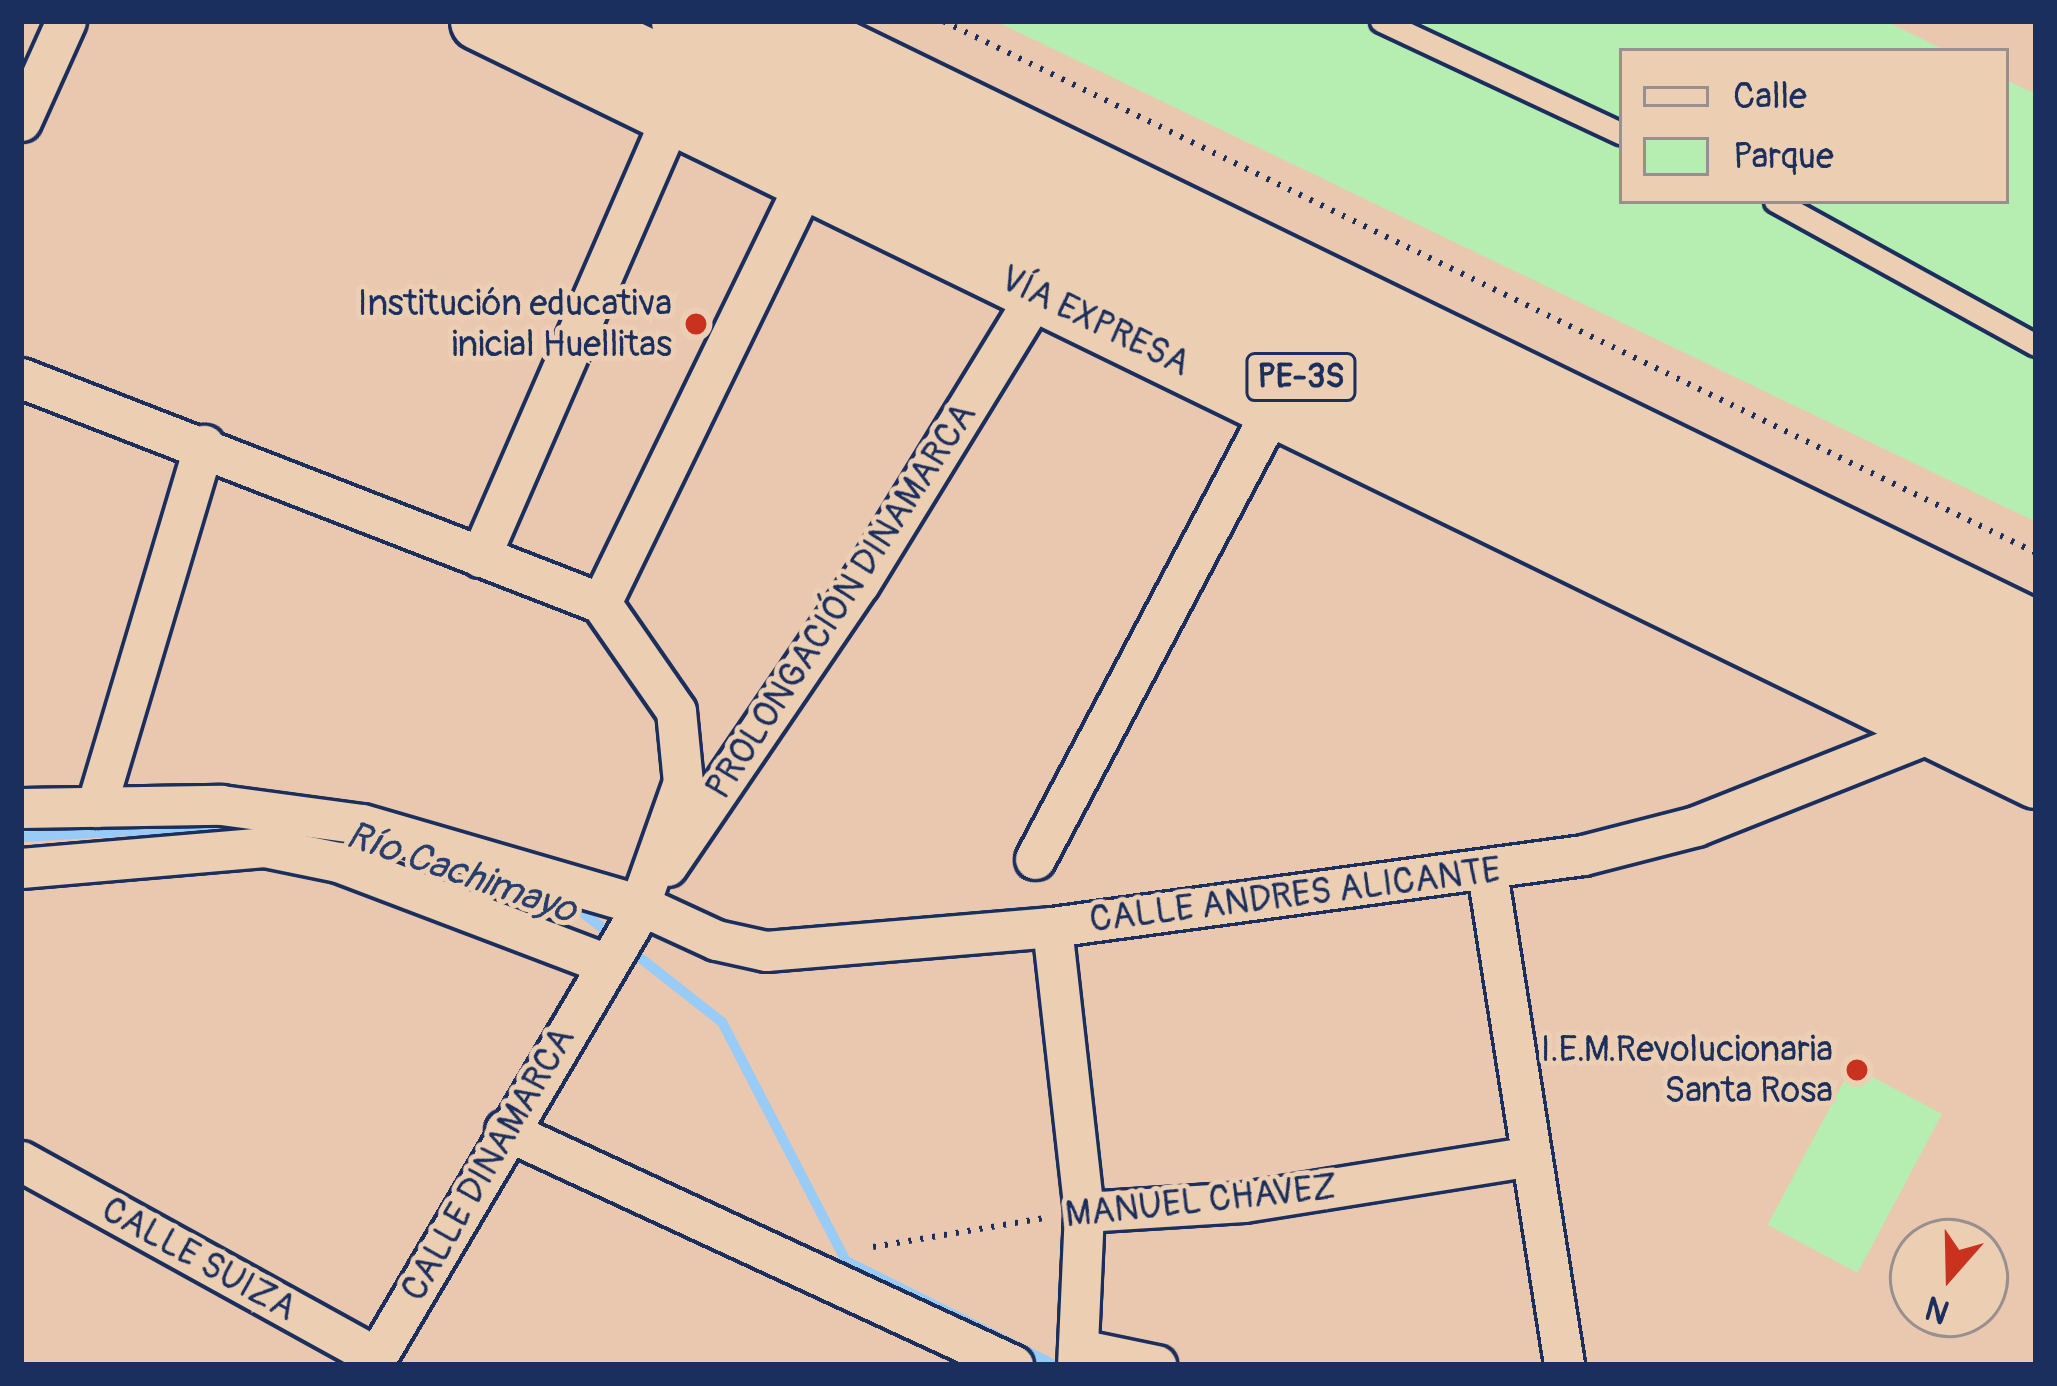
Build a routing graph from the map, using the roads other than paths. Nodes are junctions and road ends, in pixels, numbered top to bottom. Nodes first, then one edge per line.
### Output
1 (66, 21) edge
2 (479, 21) edge
3 (565, 21) edge
4 (683, 21) edge
5 (786, 21) edge
6 (1381, 21) edge
7 (672, 116) junction
8 (21, 121) edge
9 (1619, 133) edge
10 (806, 181) junction
11 (1779, 204) edge
12 (1037, 293) junction
13 (2036, 345) edge
14 (21, 378) edge
15 (1408, 401) junction
16 (1570, 403) junction
17 (1273, 408) junction
18 (204, 445) junction
19 (1514, 524) junction
20 (480, 557) junction
21 (1924, 575) junction
22 (602, 602) junction
23 (2036, 630) edge
24 (1870, 698) junction
25 (2034, 719) edge
26 (1937, 730) junction
27 (97, 807) junction
28 (21, 808) edge
29 (1035, 859) dead end
30 (21, 868) edge
31 (1487, 872) junction
32 (1052, 926) junction
33 (623, 936) junction
34 (505, 1130) junction
35 (1530, 1156) junction
36 (21, 1161) edge
37 (1084, 1212) junction
38 (1078, 1359) edge
39 (374, 1361) edge
40 (1013, 1365) edge
41 (1156, 1365) edge
42 (1564, 1365) edge

1 - 8 street
2 - 7 main road, VÍA EXPRESA / PE-3S
3 - 15 main road, VÍA EXPRESA / PE-3S
4 - 15 main road, VÍA EXPRESA / PE-3S
5 - 16 main road, PE-3S
6 - 9 lane
7 - 10 main road, VÍA EXPRESA / PE-3S
7 - 20 street
10 - 12 main road, VÍA EXPRESA / PE-3S
10 - 22 street
11 - 13 lane
12 - 17 main road, VÍA EXPRESA / PE-3S
12 - 33 street, PROLONGACIÓN DINAMARCA
14 - 18 street
15 - 16 main road
15 - 19 main road
15 - 25 main road, VÍA EXPRESA / PE-3S
16 - 21 main road, PE-3S
17 - 19 main road, VÍA EXPRESA / PE-3S
17 - 29 street
18 - 20 street
18 - 27 street
19 - 24 main road, VÍA EXPRESA / PE-3S
20 - 22 street
21 - 23 main road, PE-3S
21 - 25 main road
22 - 33 street
24 - 25 main road
24 - 26 main road, VÍA EXPRESA / PE-3S
25 - 26 main road, VÍA EXPRESA / PE-3S
26 - 31 street, CALLE ANDRES ALICANTE
27 - 28 street
27 - 33 street
30 - 33 street
31 - 32 street, CALLE ANDRES ALICANTE
31 - 35 street
32 - 33 street, CALLE ANDRES ALICANTE
32 - 37 street
33 - 34 street, CALLE DINAMARCA
34 - 39 street, CALLE DINAMARCA
34 - 40 street
35 - 37 street, MANUEL CHAVEZ
35 - 42 street
36 - 39 street, CALLE SUIZA
37 - 38 street
38 - 41 street

